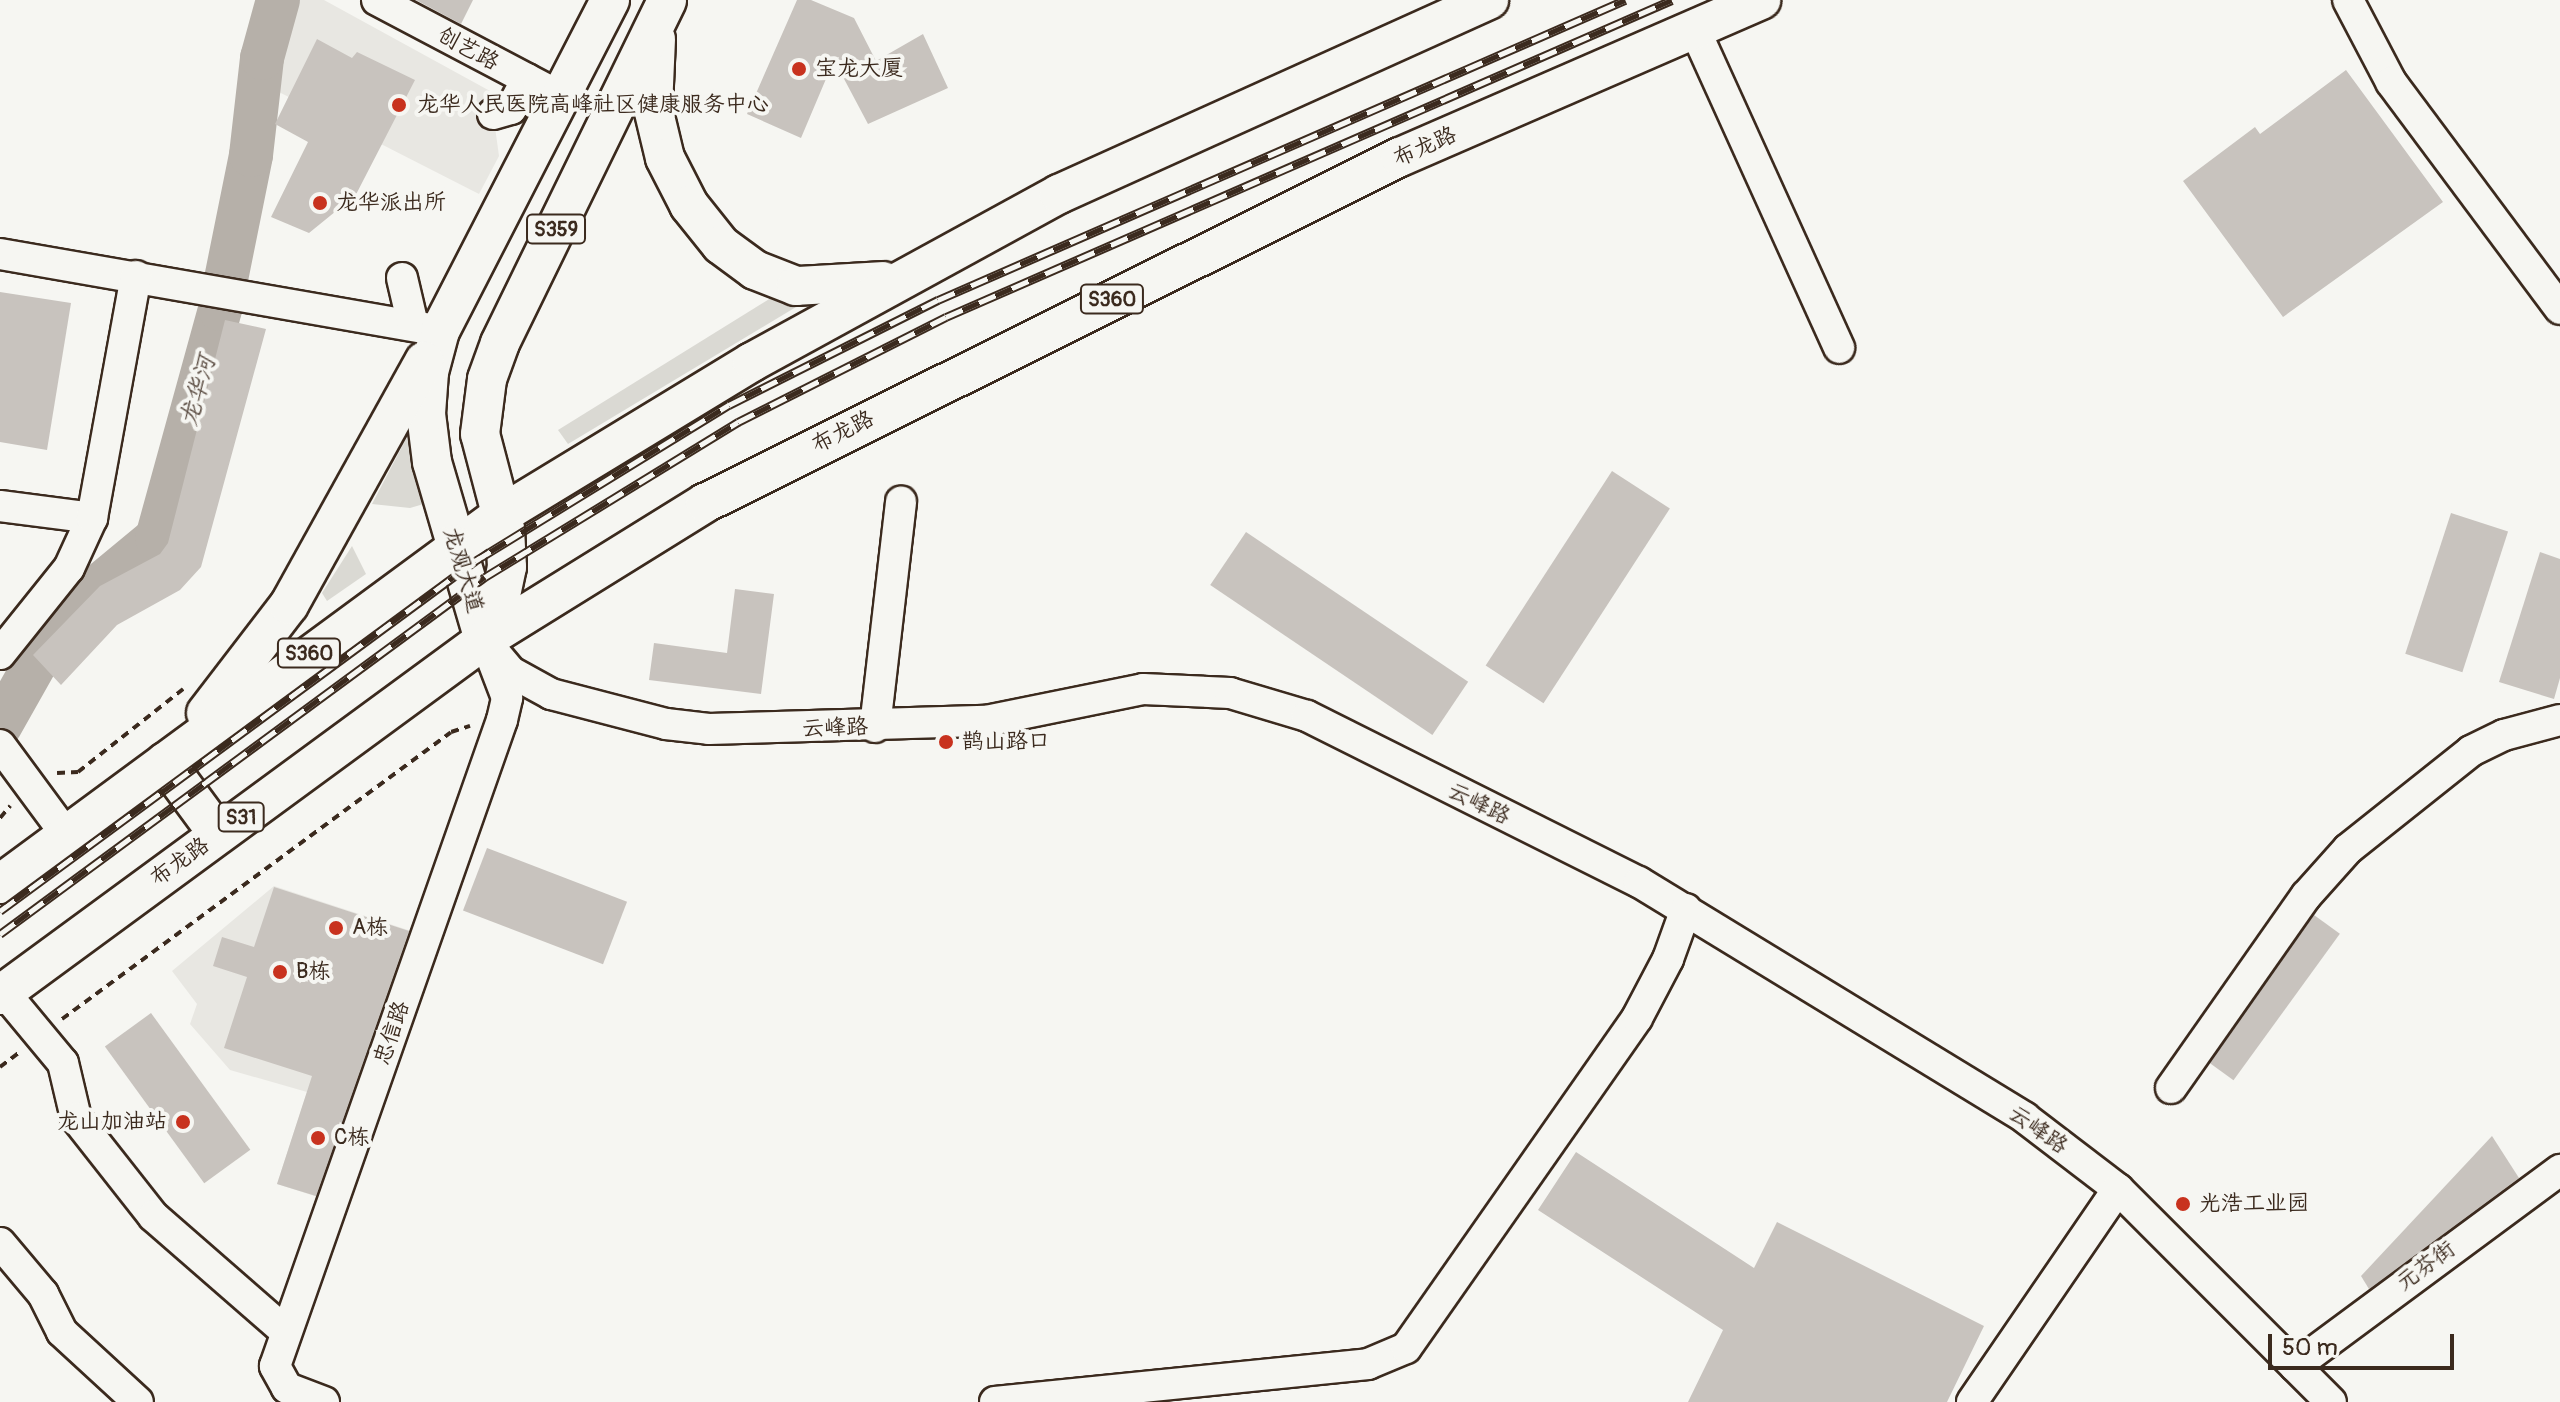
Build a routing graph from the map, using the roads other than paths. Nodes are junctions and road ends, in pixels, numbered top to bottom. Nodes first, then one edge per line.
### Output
1 (377, 0) edge
2 (610, 0) edge
3 (1489, 0) edge
4 (1761, 0) edge
5 (2348, 0) edge
6 (663, 8) edge
7 (1695, 30) junction
8 (527, 79) junction
9 (561, 97) junction
10 (493, 114) dead end
11 (0, 254) edge
12 (136, 276) junction
13 (402, 278) dead end
14 (898, 280) junction
15 (2560, 309) edge
16 (427, 328) junction
17 (1839, 348) dead end
18 (901, 501) dead end
19 (0, 506) edge
20 (502, 514) junction
21 (92, 518) junction
22 (455, 547) junction
23 (484, 640) junction
24 (0, 654) edge
25 (2560, 720) edge
26 (875, 727) junction
27 (0, 745) edge
28 (165, 762) junction
29 (218, 834) junction
30 (67, 836) junction
31 (0, 884) edge
32 (1686, 909) junction
33 (2, 993) edge
34 (2171, 1088) dead end
35 (2560, 1170) edge
36 (2118, 1189) junction
37 (0, 1243) edge
38 (286, 1332) junction
39 (2295, 1366) junction
40 (138, 1402) edge
41 (324, 1402) edge
42 (995, 1402) edge
43 (1972, 1402) edge
44 (2331, 1402) edge

1 - 8 street, 创艺路
2 - 9 main road, 龙观大道 / S359
3 - 14 main road, S360
4 - 7 main road, 布龙路 / S360
5 - 15 street
6 - 14 main road
6 - 20 main road, 龙观大道 / S359
7 - 17 street
7 - 23 main road, 布龙路 / S360
8 - 9 street, 创艺路
8 - 10 street
9 - 16 main road, 龙观大道 / S359
11 - 12 street
12 - 16 street
12 - 21 street
13 - 16 street
14 - 20 main road, S360
16 - 22 main road, 龙观大道 / S359
16 - 28 main road
18 - 26 street
19 - 21 street
20 - 22 main road, S360
20 - 23 main road, 龙观大道 / S359
21 - 24 street
22 - 23 main road, 龙观大道 / S359
22 - 28 main road, S360
23 - 26 street, 云峰路
23 - 29 main road, 布龙路 / S31
23 - 38 street, 忠信路
25 - 34 street
26 - 32 street, 云峰路
27 - 30 street
28 - 29 main road
28 - 30 main road
29 - 33 main road, 布龙路 / S31
30 - 31 main road
32 - 36 street, 云峰路
32 - 42 street
33 - 38 street
35 - 39 street, 元芬街
36 - 39 street, 云峰路
36 - 43 street
37 - 40 street
38 - 41 street, 忠信路
39 - 44 street, 云峰路

